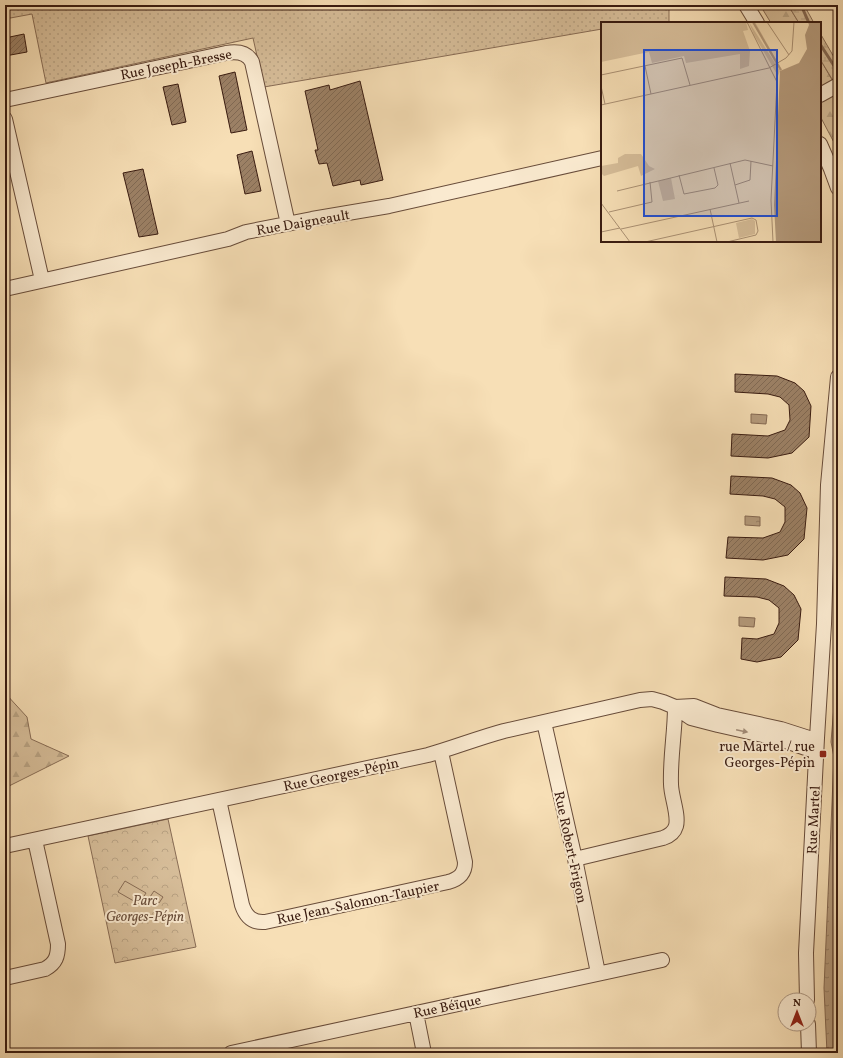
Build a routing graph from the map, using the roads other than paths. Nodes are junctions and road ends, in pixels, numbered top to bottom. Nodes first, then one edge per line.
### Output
1 (746, 5) edge
2 (756, 22) edge
3 (838, 85) edge
4 (822, 94) edge
5 (5, 100) edge
6 (5, 120) edge
7 (821, 146) edge
8 (601, 158) edge
9 (838, 188) edge
10 (288, 224) junction
11 (42, 280) junction
12 (5, 289) edge
13 (838, 377) edge
14 (675, 707) junction
15 (544, 722) junction
16 (817, 744) junction
17 (441, 752) junction
18 (219, 800) junction
19 (35, 840) junction
20 (5, 846) edge
21 (574, 859) junction
22 (662, 960) dead end
23 (598, 973) junction
24 (5, 978) edge
25 (807, 992) edge
26 (416, 1013) junction
27 (808, 1032) edge
28 (231, 1053) edge
29 (424, 1053) edge
30 (809, 1053) edge

1 - 2 street
3 - 4 street
5 - 10 street, Rue Joseph-Bresse
6 - 11 street
7 - 9 street
8 - 10 street, Rue Daigneault
10 - 11 street, Rue Daigneault
11 - 12 street, Rue Daigneault
13 - 16 street, Rue Martel
14 - 15 street, Rue Georges-Pépin
14 - 16 street, Rue Georges-Pépin
14 - 21 street
15 - 17 street, Rue Georges-Pépin
15 - 21 street, Rue Robert-Frigon
16 - 25 street, Rue Martel
17 - 18 street, Rue Georges-Pépin
17 - 18 street, Rue Jean-Salomon-Taupier
18 - 19 street, Rue Georges-Pépin
19 - 20 street, Rue Georges-Pépin
19 - 24 street
21 - 23 street, Rue Robert-Frigon
22 - 23 street, Rue Béïque
23 - 26 street, Rue Béïque
26 - 28 street, Rue Béïque
26 - 29 street
27 - 30 street

